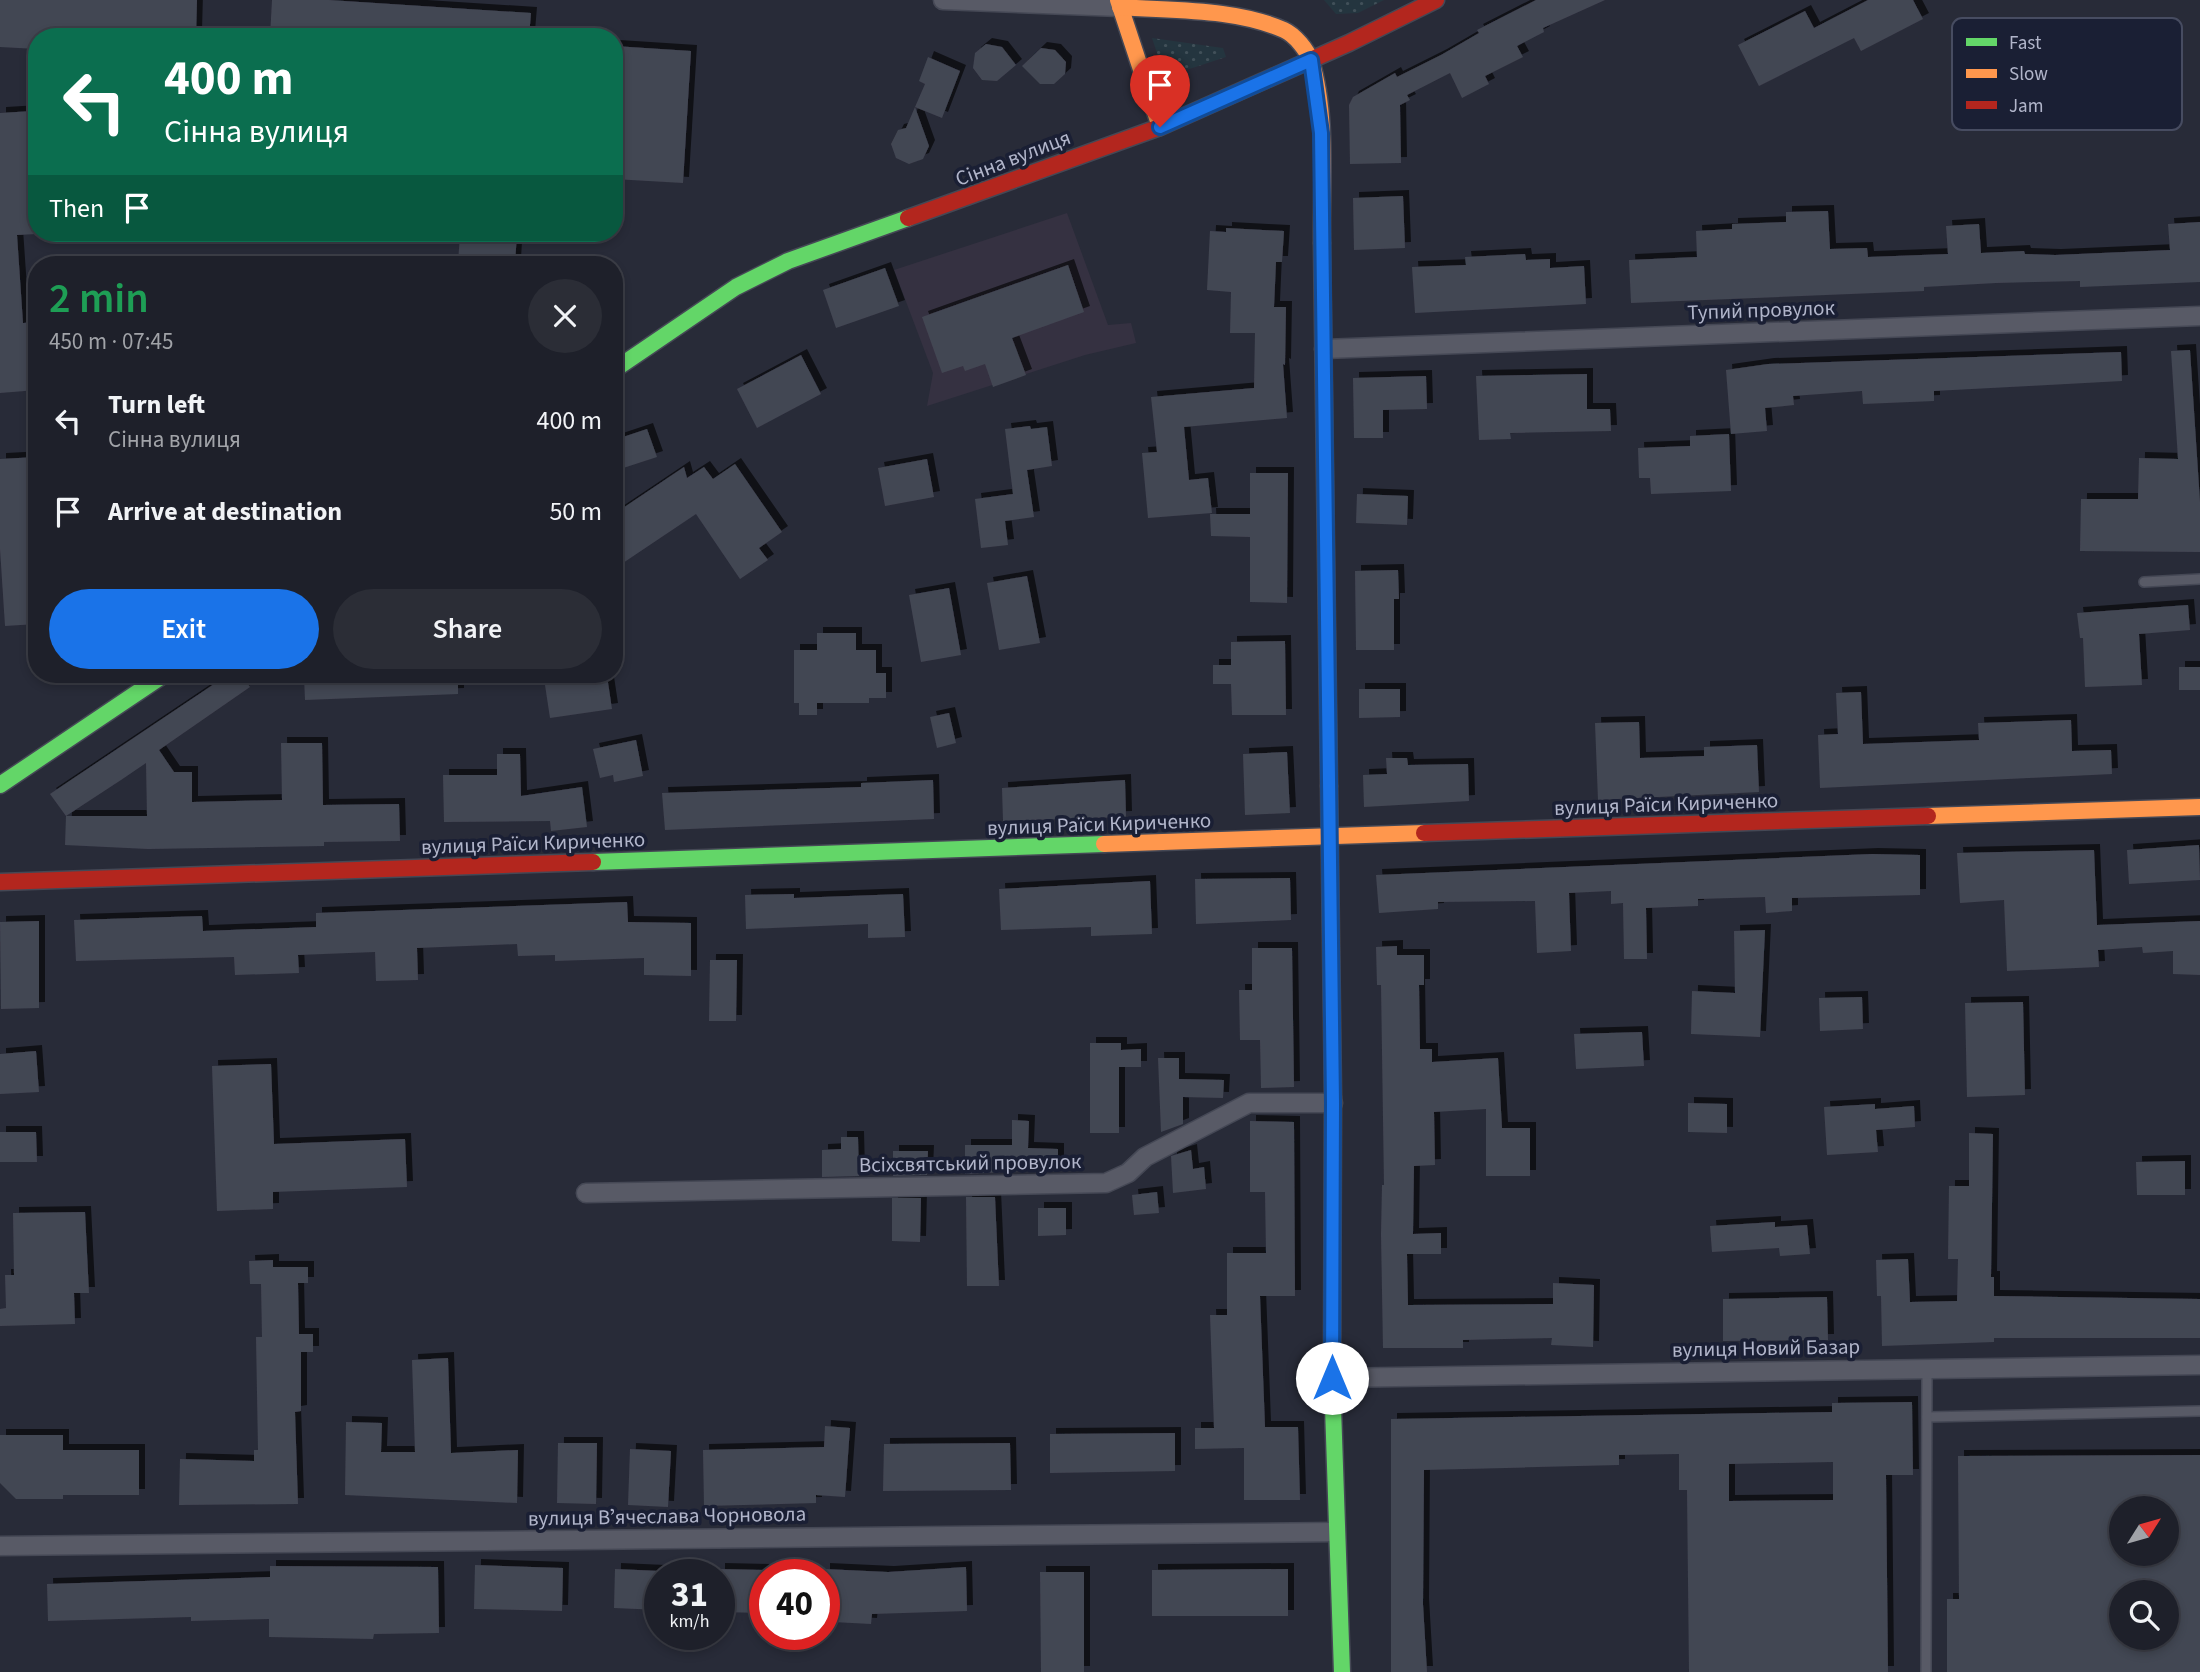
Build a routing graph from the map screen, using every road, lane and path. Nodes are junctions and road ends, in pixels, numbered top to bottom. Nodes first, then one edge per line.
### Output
1 (943, 0) edge
2 (1436, 0) edge
3 (1119, 4) edge
4 (1311, 60) junction
5 (1160, 127) junction
6 (2200, 316) edge
7 (1324, 349) junction
8 (623, 364) edge
9 (2200, 579) edge
10 (2144, 582) dead end
11 (151, 683) edge
12 (0, 785) edge
13 (2200, 807) edge
14 (1330, 837) junction
15 (0, 882) edge
16 (1333, 1103) junction
17 (586, 1193) dead end
18 (2200, 1365) edge
19 (1927, 1369) junction
20 (1332, 1378) junction
21 (2200, 1411) edge
22 (1927, 1417) junction
23 (1335, 1532) junction
24 (0, 1546) edge
25 (1342, 1672) edge
26 (1926, 1672) edge

1 - 3 street
2 - 4 street, Сінна вулиця
3 - 4 street
3 - 5 street
4 - 5 street, Сінна вулиця
4 - 7 street
5 - 8 street, Сінна вулиця
6 - 7 street, Тупий провулок
7 - 14 street
9 - 10 lane
11 - 12 street
13 - 14 street, вулиця Раїси Кириченко
14 - 15 street, вулиця Раїси Кириченко
14 - 16 street
16 - 17 street, Всіхсвятський провулок
16 - 20 street
18 - 19 street, вулиця Новий Базар
19 - 20 street, вулиця Новий Базар
19 - 22 lane
20 - 23 street
21 - 22 lane
22 - 26 lane
23 - 24 street, вулиця Вʼячеслава Чорновола
23 - 25 street

